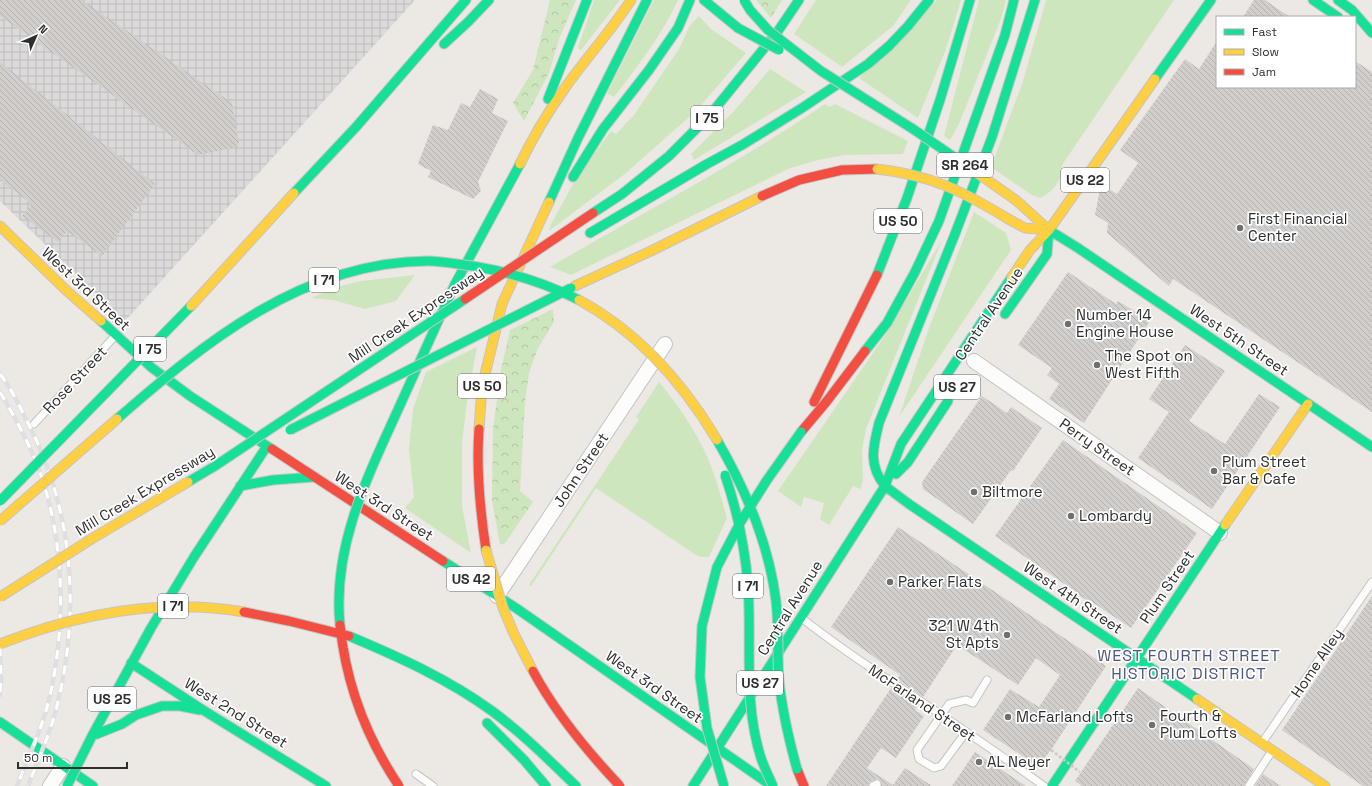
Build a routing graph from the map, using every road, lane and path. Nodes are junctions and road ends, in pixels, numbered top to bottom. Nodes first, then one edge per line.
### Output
1 (466, 0) edge
2 (488, 0) edge
3 (587, 0) edge
4 (631, 0) edge
5 (647, 0) edge
6 (690, 0) edge
7 (704, 0) edge
8 (744, 0) edge
9 (799, 0) edge
10 (929, 0) edge
11 (970, 0) edge
12 (1014, 0) edge
13 (1035, 0) edge
14 (1211, 0) edge
15 (1313, 0) edge
16 (1338, 0) edge
17 (1337, 16) edge
18 (1356, 26) edge
19 (1371, 33) edge
20 (440, 48) dead end
21 (423, 64) dead end
22 (822, 71) junction
23 (356, 127) junction
24 (539, 127) junction
25 (0, 226) edge
26 (1050, 230) junction
27 (535, 232) junction
28 (587, 235) dead end
29 (549, 254) dead end
30 (482, 289) junction
31 (1000, 323) dead end
32 (115, 336) junction
33 (665, 344) dead end
34 (974, 361) dead end
35 (686, 393) junction
36 (953, 393) dead end
37 (1308, 404) junction
38 (34, 424) dead end
39 (801, 432) junction
40 (267, 446) junction
41 (1372, 448) edge
42 (215, 466) junction
43 (314, 477) junction
44 (240, 486) junction
45 (885, 486) junction
46 (0, 501) edge
47 (0, 520) edge
48 (1220, 532) junction
49 (1372, 582) edge
50 (497, 596) junction
51 (0, 597) edge
52 (800, 617) junction
53 (0, 644) edge
54 (1136, 658) junction
55 (131, 663) junction
56 (418, 666) junction
57 (988, 680) dead end
58 (469, 706) dead end
59 (203, 710) junction
60 (479, 715) dead end
61 (942, 715) junction
62 (0, 722) edge
63 (966, 732) junction
64 (92, 736) junction
65 (1261, 743) junction
66 (718, 748) junction
67 (1051, 750) dead end
68 (1273, 750) junction
69 (63, 766) junction
70 (1080, 772) dead end
71 (416, 774) dead end
72 (50, 786) edge
73 (67, 786) edge
74 (93, 786) edge
75 (326, 786) edge
76 (399, 786) edge
77 (434, 786) edge
78 (546, 786) edge
79 (576, 786) edge
80 (620, 786) edge
81 (693, 786) edge
82 (724, 786) edge
83 (773, 786) edge
84 (804, 786) edge
85 (1044, 786) edge
86 (1052, 786) edge
87 (1249, 786) edge
88 (1325, 786) edge

1 - 23 main road, I 75
2 - 20 main road
3 - 24 main road
4 - 24 main road
5 - 27 main road
6 - 27 main road, US 50
7 - 22 main road, SR 264, bridge
8 - 22 main road, bridge
9 - 30 main road, Mill Creek Expressway / I 75, bridge
10 - 28 main road
11 - 39 main road, US 50
12 - 39 main road
13 - 45 main road, West 4th Street
14 - 26 main road, Central Avenue / US 22
15 - 17 main road
16 - 19 main road
18 - 19 main road
21 - 23 main road
22 - 26 main road, SR 264, bridge
23 - 46 main road, I 75, bridge
24 - 76 main road, bridge
25 - 32 main road, West 3rd Street
26 - 31 main road, Central Avenue
26 - 37 main road, West 5th Street
26 - 42 main road, bridge
26 - 45 main road, Central Avenue / US 27
27 - 80 main road, US 50, bridge
29 - 30 main road, bridge
30 - 42 main road, Mill Creek Expressway / I 75, bridge
32 - 38 lane, Rose Street
32 - 40 main road, West 3rd Street
33 - 50 street, John Street
34 - 48 street, Perry Street
35 - 47 main road, I 71, bridge
35 - 83 main road, I 71, bridge
35 - 84 main road, bridge
36 - 45 main road, Central Avenue / US 27
37 - 41 main road, West 5th Street
37 - 48 main road, Plum Street
39 - 82 main road, US 50, bridge
40 - 43 main road, West 3rd Street / US 42
40 - 44 main road, US 25
42 - 51 main road, Mill Creek Expressway / I 75, bridge
43 - 44 main road
43 - 50 main road, West 3rd Street / US 42
44 - 55 main road, US 25
45 - 52 main road, Central Avenue / US 27
45 - 54 main road, West 4th Street
48 - 54 main road, Plum Street
49 - 65 lane, Home Alley
50 - 66 main road, West 3rd Street / US 42
52 - 61 lane, McFarland Street
52 - 66 main road, Central Avenue / US 27
53 - 56 main road, I 71, bridge
54 - 65 main road, West 4th Street
54 - 86 main road, Plum Street
55 - 59 main road, West 2nd Street
55 - 64 main road, US 25
56 - 58 main road
56 - 79 main road, I 71
57 - 61 lane
59 - 64 main road
59 - 75 main road, West 2nd Street
60 - 78 main road
61 - 63 lane, McFarland Street
61 - 63 lane
62 - 69 main road
63 - 85 lane, McFarland Street
64 - 73 main road, US 25, bridge
65 - 68 main road, West 4th Street
66 - 81 main road, Central Avenue / US 27
66 - 83 main road, West 3rd Street
67 - 70 path, bridge
68 - 87 lane
68 - 88 main road, West 4th Street
69 - 72 street
69 - 74 main road
71 - 77 lane

